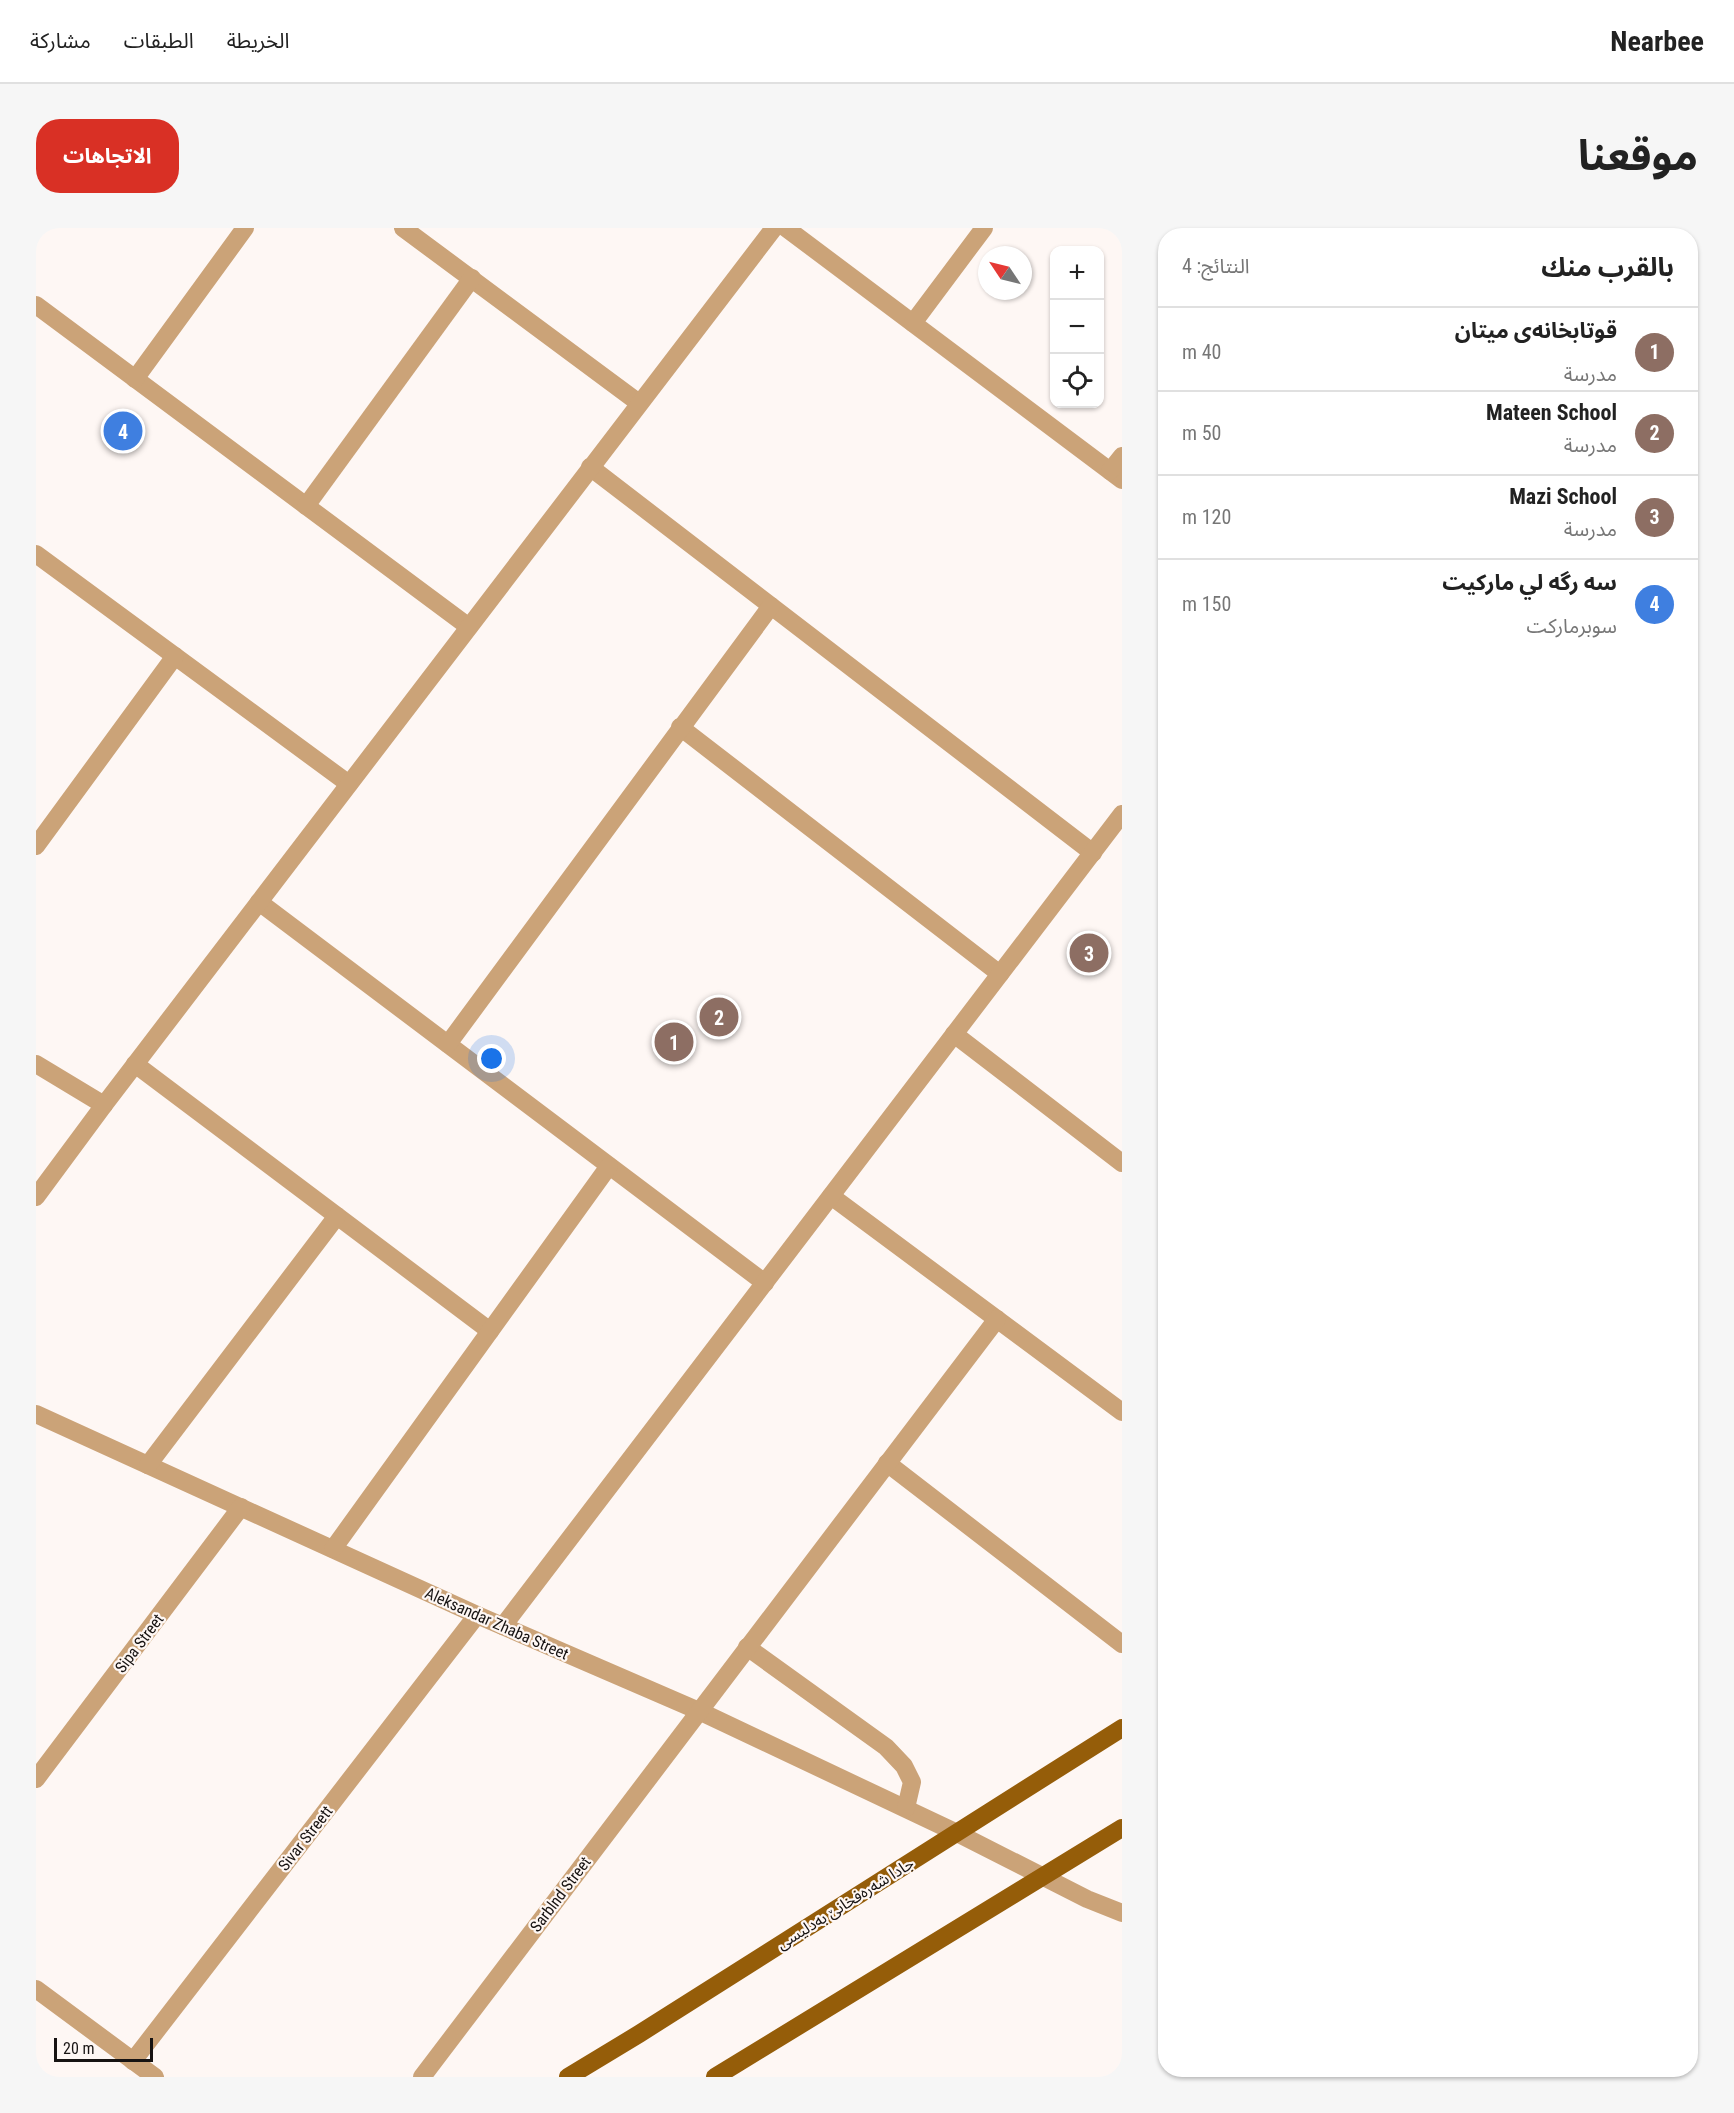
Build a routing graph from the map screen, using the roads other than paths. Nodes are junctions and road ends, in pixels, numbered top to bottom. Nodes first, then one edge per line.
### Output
1 (244, 228) edge
2 (403, 228) edge
3 (774, 228) edge
4 (786, 228) edge
5 (984, 228) edge
6 (472, 278) junction
7 (36, 305) edge
8 (913, 323) junction
9 (135, 379) junction
10 (639, 403) junction
11 (1122, 456) edge
12 (590, 467) junction
13 (1116, 476) edge
14 (306, 506) junction
15 (36, 554) edge
16 (771, 606) junction
17 (469, 627) junction
18 (175, 656) junction
19 (680, 727) junction
20 (349, 784) junction
21 (1122, 814) edge
22 (36, 846) edge
23 (1092, 853) junction
24 (259, 902) junction
25 (1000, 974) junction
26 (954, 1034) junction
27 (448, 1044) junction
28 (36, 1064) edge
29 (135, 1064) junction
30 (104, 1105) junction
31 (1122, 1163) edge
32 (609, 1166) junction
33 (831, 1196) junction
34 (36, 1197) edge
35 (337, 1216) junction
36 (765, 1282) junction
37 (996, 1319) junction
38 (490, 1330) junction
39 (1120, 1405) edge
40 (36, 1414) edge
41 (886, 1463) junction
42 (148, 1465) junction
43 (241, 1507) junction
44 (333, 1549) junction
45 (477, 1615) junction
46 (503, 1626) junction
47 (1122, 1644) edge
48 (747, 1647) junction
49 (699, 1711) junction
50 (1122, 1728) edge
51 (36, 1779) edge
52 (906, 1808) junction
53 (1122, 1828) edge
54 (957, 1833) junction
55 (1043, 1876) junction
56 (1122, 1913) edge
57 (36, 1989) edge
58 (133, 2061) junction
59 (155, 2077) edge
60 (422, 2077) edge
61 (568, 2077) edge
62 (716, 2077) edge

1 - 9 street
2 - 6 street
3 - 10 street
4 - 8 street
5 - 8 street
6 - 10 street
6 - 14 street
7 - 9 street
8 - 13 street
9 - 14 street
10 - 12 street
11 - 13 street
12 - 16 street
12 - 17 street
14 - 17 street
15 - 18 street
16 - 19 street
16 - 23 street
17 - 20 street
18 - 20 street
18 - 22 street
19 - 25 street
19 - 27 street
20 - 24 street
21 - 23 street
23 - 25 street
24 - 27 street
24 - 29 street
25 - 26 street
26 - 31 street
26 - 33 street
27 - 32 street
28 - 30 street
29 - 30 street
29 - 35 street
30 - 34 street
32 - 36 street
32 - 38 street
33 - 36 street
33 - 37 street
35 - 38 street
35 - 42 street
36 - 46 street
37 - 39 street
37 - 41 street, Sarblnd Street
38 - 44 street
40 - 42 street, Aleksandar Zhaba Street
41 - 47 street
41 - 48 street, Sarblnd Street
42 - 43 street, Aleksandar Zhaba Street
43 - 44 street, Aleksandar Zhaba Street
43 - 51 street, Sipa Street
44 - 45 street, Aleksandar Zhaba Street
45 - 46 street, Aleksandar Zhaba Street
45 - 58 street, Sivar Streett
46 - 49 street, Aleksandar Zhaba Street
48 - 49 street, Sarblnd Street
48 - 52 street
49 - 52 street, Aleksandar Zhaba Street
49 - 60 street, Sarblnd Street
50 - 54 main road, جادا شەرەفخانێ بەدلیسی
52 - 54 street, Aleksandar Zhaba Street
53 - 55 main road
54 - 55 street, Aleksandar Zhaba Street
54 - 61 main road, جادا شەرەفخانێ بەدلیسی
55 - 56 street, Aleksandar Zhaba Street
55 - 62 main road
57 - 58 street
58 - 59 street

